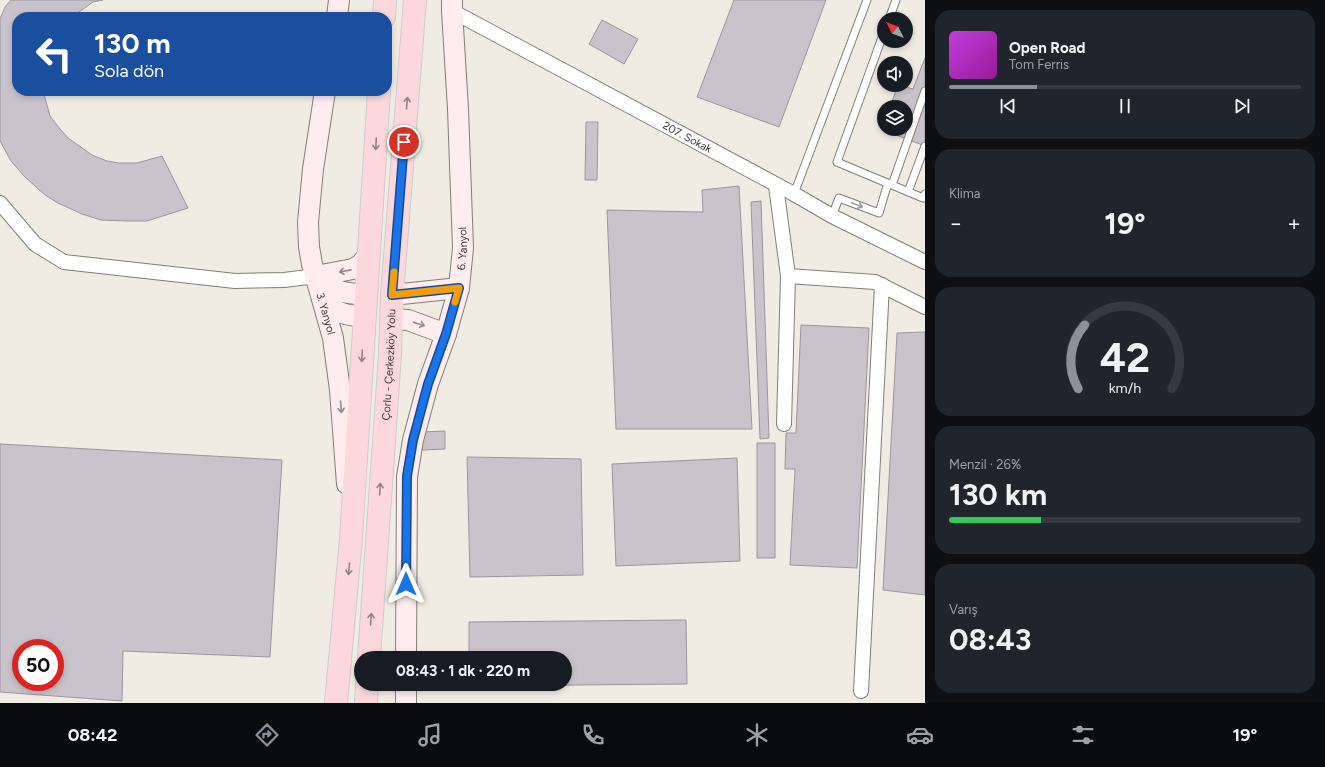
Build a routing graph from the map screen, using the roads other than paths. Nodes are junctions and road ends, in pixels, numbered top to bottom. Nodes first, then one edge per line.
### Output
1 (339, 0) edge
2 (385, 0) edge
3 (415, 0) edge
4 (867, 0) edge
5 (896, 0) edge
6 (452, 5) edge
7 (338, 12) edge
8 (384, 12) edge
9 (892, 12) edge
10 (878, 48) edge
11 (925, 91) edge
12 (325, 96) edge
13 (379, 96) edge
14 (925, 146) edge
15 (890, 184) junction
16 (776, 186) junction
17 (908, 192) junction
18 (794, 194) junction
19 (925, 194) edge
20 (0, 203) edge
21 (832, 216) junction
22 (369, 255) junction
23 (925, 262) edge
24 (316, 276) junction
25 (788, 276) junction
26 (882, 285) junction
27 (459, 288) junction
28 (366, 295) junction
29 (392, 295) junction
30 (323, 300) junction
31 (925, 307) edge
32 (364, 317) junction
33 (391, 319) junction
34 (446, 334) junction
35 (784, 424) dead end
36 (352, 538) junction
37 (369, 651) edge
38 (406, 651) edge
39 (861, 690) dead end
40 (367, 691) edge
41 (406, 691) edge
42 (336, 703) edge
43 (366, 703) edge
44 (406, 703) edge

1 - 7 main road
2 - 8 main road
29 -> 3 main road, Çorlu - Çerkezköy Yolu
4 - 18 lane
5 - 9 lane
6 - 16 street, 207. Sokak
6 - 27 main road, 6. Yanyol
10 - 15 lane
11 - 15 lane
12 - 24 main road, 3. Yanyol
13 -> 22 main road
14 - 17 lane
15 - 17 lane
21 -> 15 lane
16 - 18 street, 207. Sokak
16 - 25 street
17 - 19 lane
18 - 21 street, 207. Sokak
20 - 24 street
21 - 23 street, 207. Sokak
22 -> 24 main road
22 - 28 main road
24 - 28 main road
24 - 30 main road, 3. Yanyol
25 - 26 street
25 - 35 street
26 - 31 street
26 - 39 street
27 - 29 main road
27 - 34 main road, 6. Yanyol
28 - 29 main road
28 - 32 main road
29 - 33 main road, Çorlu - Çerkezköy Yolu
30 - 32 main road
30 -> 36 main road, 3. Yanyol
32 - 33 main road
32 -> 36 main road
33 -> 34 main road
37 -> 33 main road, Çorlu - Çerkezköy Yolu
34 - 38 main road, 6. Yanyol
36 -> 42 main road
40 - 43 main road
41 - 44 main road

